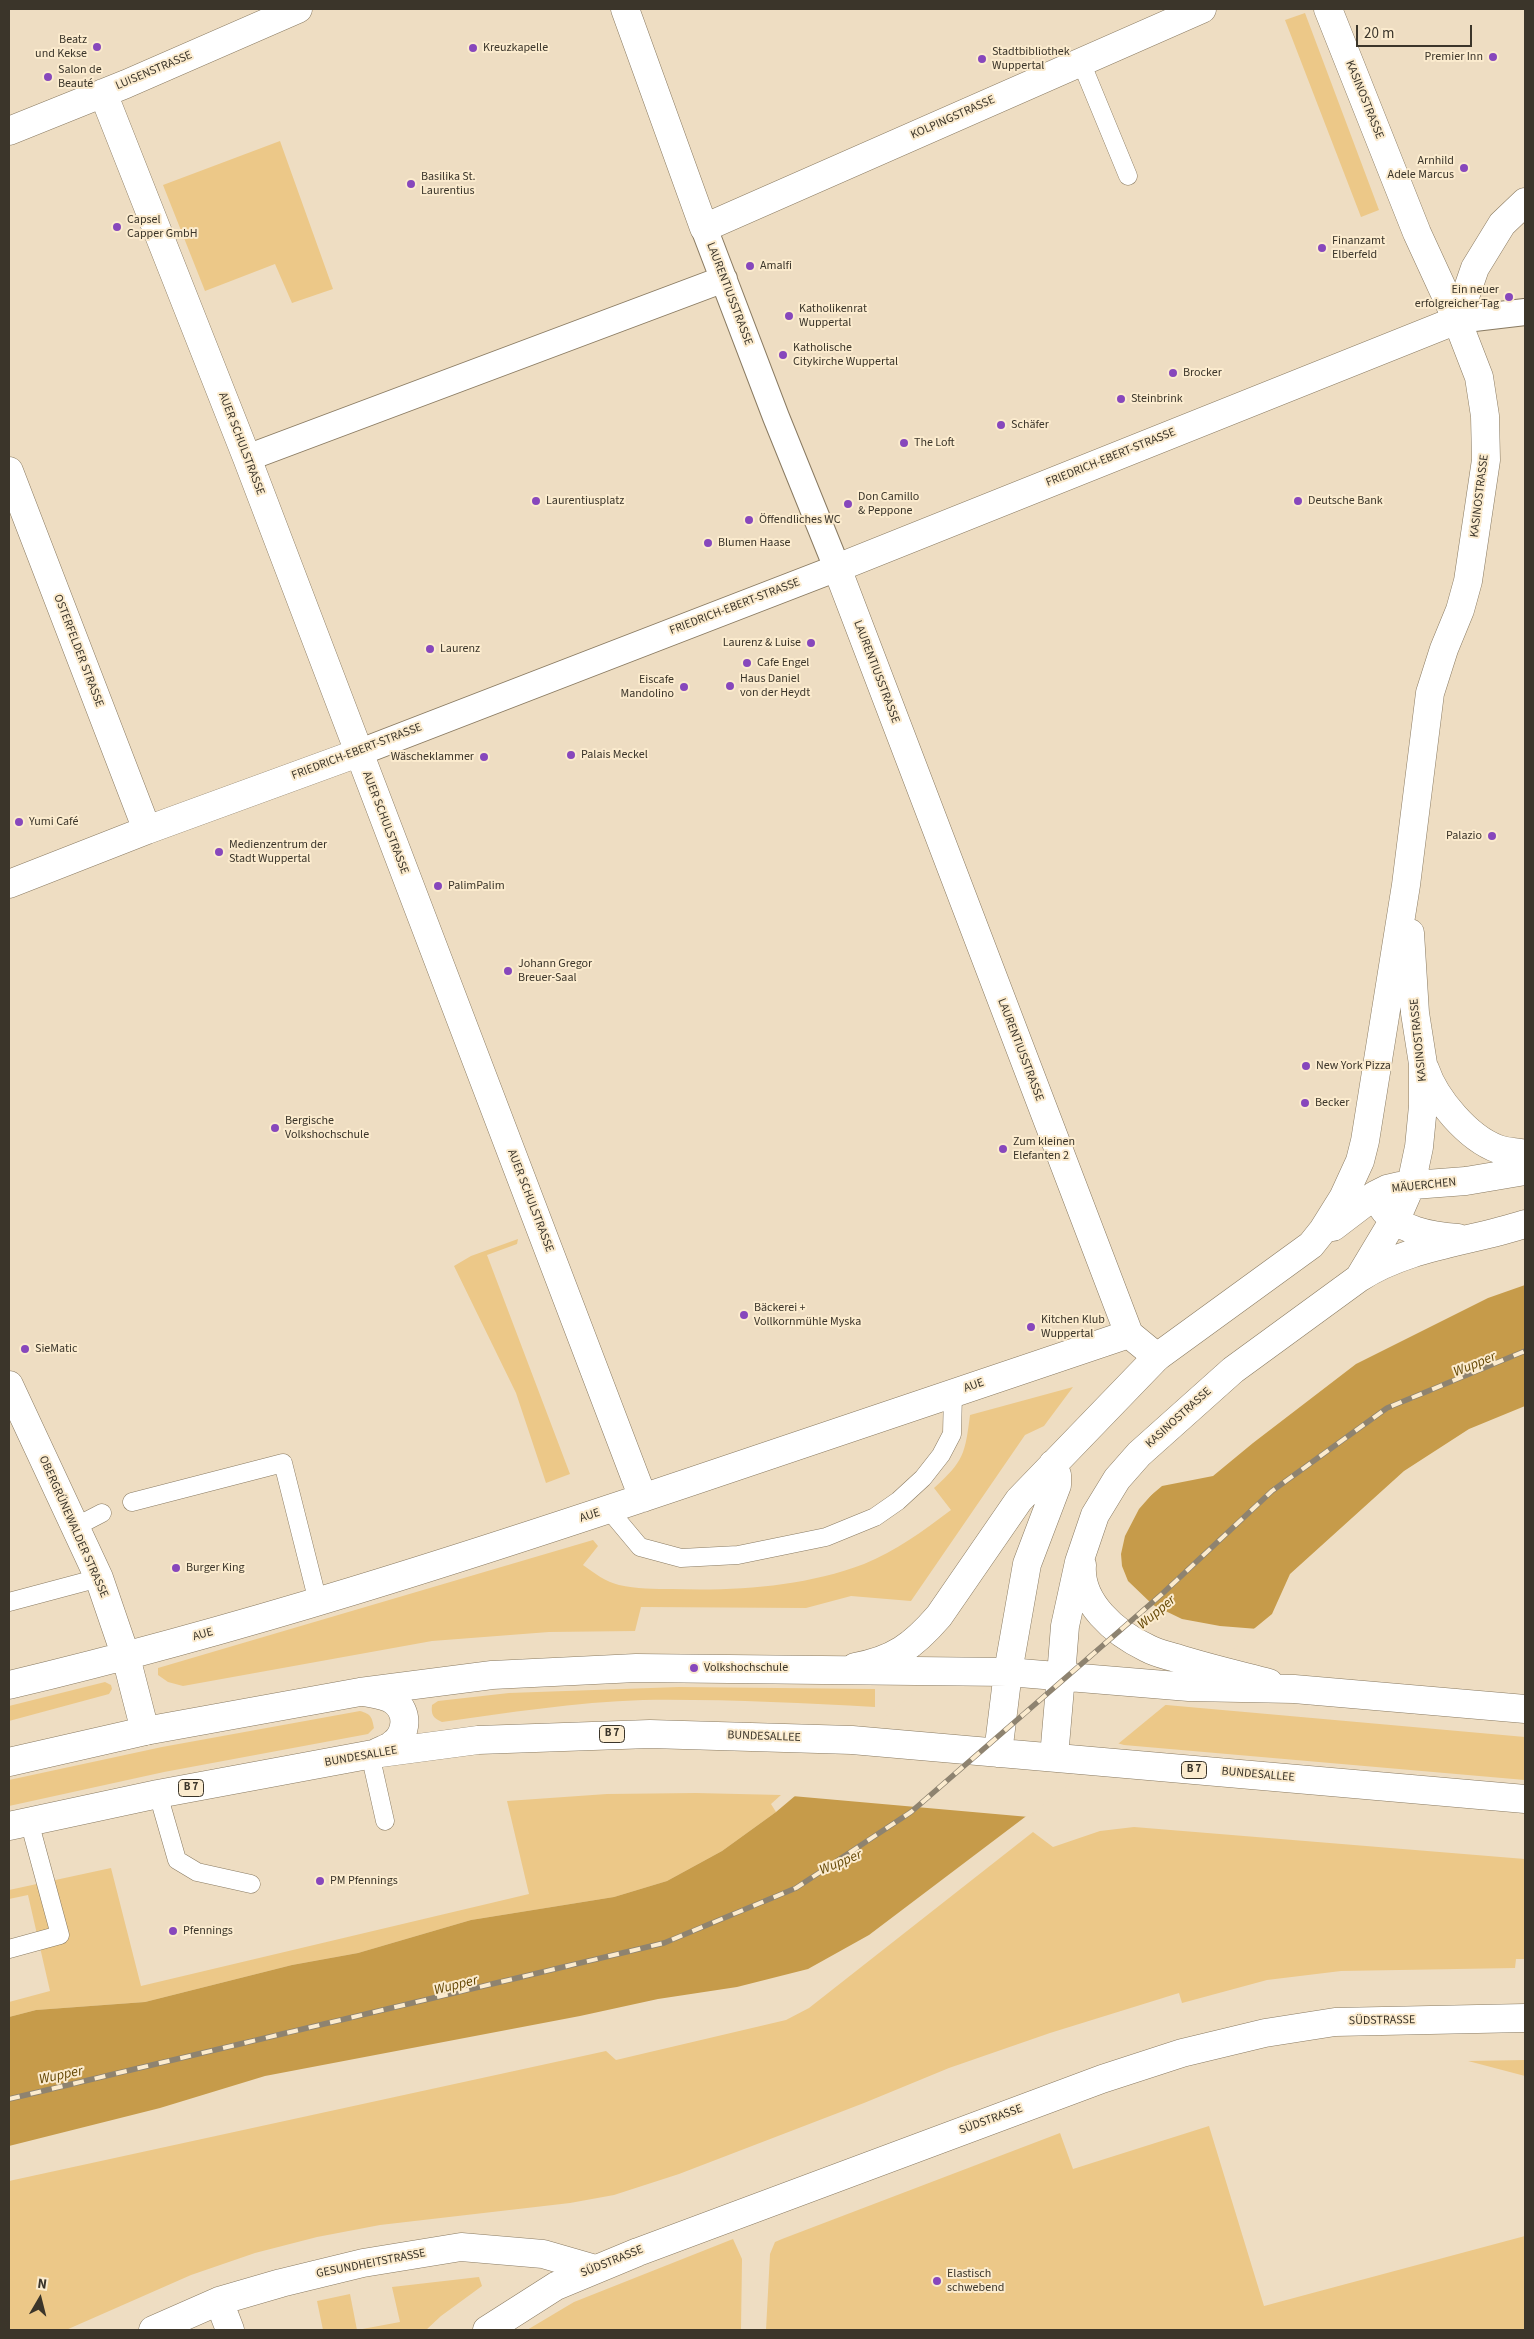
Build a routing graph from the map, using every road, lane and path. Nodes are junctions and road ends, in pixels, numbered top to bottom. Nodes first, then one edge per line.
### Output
1 (298, 9) edge
2 (625, 9) edge
3 (1202, 9) edge
4 (1328, 9) edge
5 (1081, 62) junction
6 (103, 93) junction
7 (9, 131) edge
8 (1128, 176) dead end
9 (1525, 202) edge
10 (704, 228) junction
11 (724, 279) junction
12 (1525, 312) edge
13 (1457, 320) junction
14 (247, 458) junction
15 (9, 471) edge
16 (836, 568) junction
17 (358, 753) junction
18 (147, 830) junction
19 (9, 884) edge
20 (1406, 885) junction
21 (1424, 1064) junction
22 (1365, 1141) junction
23 (1525, 1154) edge
24 (1525, 1171) edge
25 (1410, 1185) junction
26 (1375, 1195) junction
27 (1394, 1220) junction
28 (1525, 1224) edge
29 (1471, 1240) junction
30 (1311, 1245) junction
31 (1359, 1278) junction
32 (1129, 1334) junction
33 (1157, 1357) junction
34 (9, 1385) edge
35 (953, 1393) junction
36 (1053, 1464) junction
37 (643, 1498) junction
38 (132, 1502) dead end
39 (609, 1510) junction
40 (102, 1513) dead end
41 (75, 1527) junction
42 (1084, 1543) junction
43 (99, 1578) junction
44 (9, 1602) edge
45 (318, 1602) junction
46 (126, 1657) junction
47 (844, 1669) junction
48 (1008, 1672) junction
49 (1061, 1676) junction
50 (9, 1685) edge
51 (1294, 1689) junction
52 (360, 1692) junction
53 (1525, 1709) edge
54 (145, 1731) junction
55 (998, 1753) junction
56 (372, 1754) junction
57 (1054, 1757) junction
58 (9, 1762) edge
59 (158, 1794) junction
60 (1525, 1799) edge
61 (385, 1821) dead end
62 (19, 1824) edge
63 (251, 1884) dead end
64 (9, 1949) edge
65 (1525, 2018) edge
66 (596, 2268) junction
67 (219, 2301) junction
68 (152, 2330) edge
69 (230, 2330) edge
70 (487, 2330) edge

1 - 6 street, LUISENSTRASSE
2 - 10 street, LAURENTIUSSTRASSE
3 - 5 street, KOLPINGSTRASSE
4 - 13 street, KASINOSTRASSE
5 - 8 lane
5 - 10 street, KOLPINGSTRASSE
6 - 7 street, LUISENSTRASSE
6 - 14 street, AUER SCHULSTRASSE
9 - 13 street
10 - 11 street, LAURENTIUSSTRASSE
11 - 14 street
11 - 16 street, LAURENTIUSSTRASSE
12 - 13 street
13 - 16 street, FRIEDRICH-EBERT-STRASSE
13 - 20 street, KASINOSTRASSE
14 - 17 street, AUER SCHULSTRASSE
15 - 18 street, OSTERFELDER STRASSE
16 - 17 street, FRIEDRICH-EBERT-STRASSE
16 - 32 street, LAURENTIUSSTRASSE
17 - 18 street, FRIEDRICH-EBERT-STRASSE
17 - 37 street, AUER SCHULSTRASSE
18 - 19 street, FRIEDRICH-EBERT-STRASSE
20 - 21 street, KASINOSTRASSE
20 - 22 street, KASINOSTRASSE
21 - 23 street
21 - 25 street, KASINOSTRASSE
22 - 26 street, KASINOSTRASSE
22 - 30 street, KASINOSTRASSE
24 - 25 street, MÄUERCHEN
25 - 26 street, MÄUERCHEN
25 - 27 street, KASINOSTRASSE
26 - 27 street, KASINOSTRASSE
26 - 30 street, MÄUERCHEN
27 - 29 street
27 - 31 street, KASINOSTRASSE
28 - 29 street
29 - 31 street
30 - 33 street, KASINOSTRASSE
31 - 42 street, KASINOSTRASSE
32 - 33 street
32 - 35 street, AUE
33 - 36 street, KASINOSTRASSE
34 - 41 street, OBERGRÜNEWALDER STRASSE
35 - 37 street, AUE
35 - 39 lane
36 - 47 street, KASINOSTRASSE
36 - 48 street
37 - 39 street, AUE
38 - 45 lane
39 - 45 street, AUE
40 - 41 lane
41 - 43 street, OBERGRÜNEWALDER STRASSE
42 - 49 street, KASINOSTRASSE
42 - 51 street
43 - 44 lane
43 - 46 street, OBERGRÜNEWALDER STRASSE
45 - 46 street, AUE
46 - 50 street, AUE
46 - 54 street, OBERGRÜNEWALDER STRASSE
47 - 48 street
47 - 52 street
48 - 49 street
48 - 55 street
49 - 51 street
49 - 57 street, KASINOSTRASSE
51 - 53 street
52 - 54 street
52 - 56 street
54 - 58 street
55 - 56 street, BUNDESALLEE / B 7
55 - 57 street, BUNDESALLEE / B 7
56 - 59 street, BUNDESALLEE / B 7
56 - 61 lane
57 - 60 street, BUNDESALLEE / B 7
59 - 62 street, BUNDESALLEE / B 7
59 - 63 lane
62 - 64 lane
65 - 66 street, SÜDSTRASSE
66 - 67 street, GESUNDHEITSTRASSE
66 - 70 street, SÜDSTRASSE
67 - 68 street, GESUNDHEITSTRASSE
67 - 69 street

